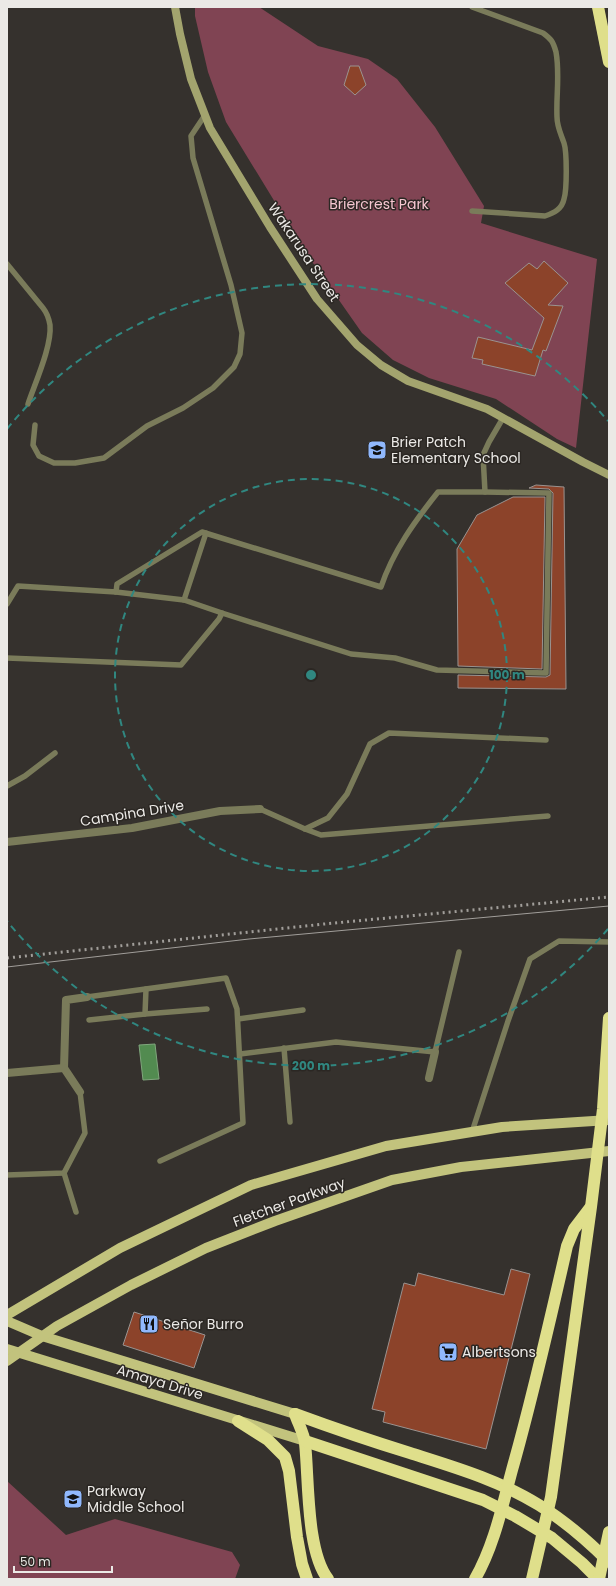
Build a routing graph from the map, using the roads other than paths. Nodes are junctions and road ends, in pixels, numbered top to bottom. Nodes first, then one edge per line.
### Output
1 (176, 7) edge
2 (472, 7) edge
3 (598, 7) edge
4 (609, 62) edge
5 (205, 115) junction
6 (472, 212) dead end
7 (7, 264) edge
8 (28, 404) dead end
9 (503, 418) junction
10 (35, 425) dead end
11 (609, 475) edge
12 (485, 492) junction
13 (206, 533) junction
14 (116, 592) junction
15 (184, 600) junction
16 (7, 604) edge
17 (222, 613) junction
18 (7, 658) edge
19 (546, 740) dead end
20 (55, 753) dead end
21 (7, 786) edge
22 (260, 808) joint
23 (548, 816) dead end
24 (305, 829) junction
25 (7, 842) edge
26 (609, 942) edge
27 (459, 952) dead end
28 (146, 989) junction
29 (87, 997) joint
30 (207, 1009) dead end
31 (303, 1010) dead end
32 (145, 1014) junction
33 (609, 1018) edge
34 (238, 1019) junction
35 (89, 1020) dead end
36 (284, 1048) junction
37 (435, 1052) junction
38 (240, 1054) junction
39 (64, 1068) junction
40 (7, 1073) edge
41 (429, 1078) dead end
42 (80, 1092) joint
43 (609, 1120) edge
44 (290, 1122) dead end
45 (472, 1132) junction
46 (609, 1151) edge
47 (160, 1161) dead end
48 (64, 1173) junction
49 (7, 1175) edge
50 (591, 1203) junction
51 (76, 1212) dead end
52 (7, 1315) edge
53 (7, 1321) edge
54 (42, 1336) junction
55 (7, 1349) edge
56 (17, 1353) junction
57 (7, 1361) edge
58 (295, 1414) junction
59 (238, 1421) junction
60 (305, 1442) junction
61 (609, 1532) edge
62 (609, 1562) edge
63 (307, 1579) edge
64 (328, 1579) edge
65 (475, 1579) edge
66 (532, 1579) edge
67 (598, 1579) edge

1 - 5 street, Wakarusa Street
2 - 6 lane
3 - 4 highway
5 - 9 street, Wakarusa Street
5 - 10 lane
7 - 8 lane
9 - 11 street, Wakarusa Street
9 - 12 lane
12 - 13 lane
12 - 17 lane
13 - 14 lane
13 - 15 lane
14 - 15 lane
14 - 16 lane
15 - 17 lane
17 - 18 lane
19 - 24 lane
20 - 21 lane
22 - 24 lane
22 - 25 street, Campina Drive
23 - 24 lane
26 - 45 lane
27 - 37 lane
28 - 29 lane
28 - 32 lane
28 - 34 lane
29 - 39 street
30 - 32 lane
31 - 34 lane
32 - 35 lane
33 - 50 highway
34 - 38 lane
36 - 37 lane
36 - 38 lane
36 - 44 lane
37 - 41 street
38 - 47 lane
39 - 40 street
39 - 42 street
42 - 48 lane
43 - 45 main road, Fletcher Parkway
45 - 52 main road, Fletcher Parkway
46 - 54 main road, Fletcher Parkway
48 - 49 lane
48 - 51 lane
50 - 65 highway
50 - 66 highway
53 - 54 main road, Amaya Drive
54 - 56 main road, Fletcher Parkway
54 - 58 main road, Amaya Drive
55 - 56 main road, Amaya Drive
56 - 57 main road, Fletcher Parkway
56 - 59 main road, Amaya Drive
58 - 60 highway
58 - 62 highway
59 - 60 main road, Amaya Drive
59 - 63 highway
60 - 64 highway
60 - 67 highway
61 - 67 highway

